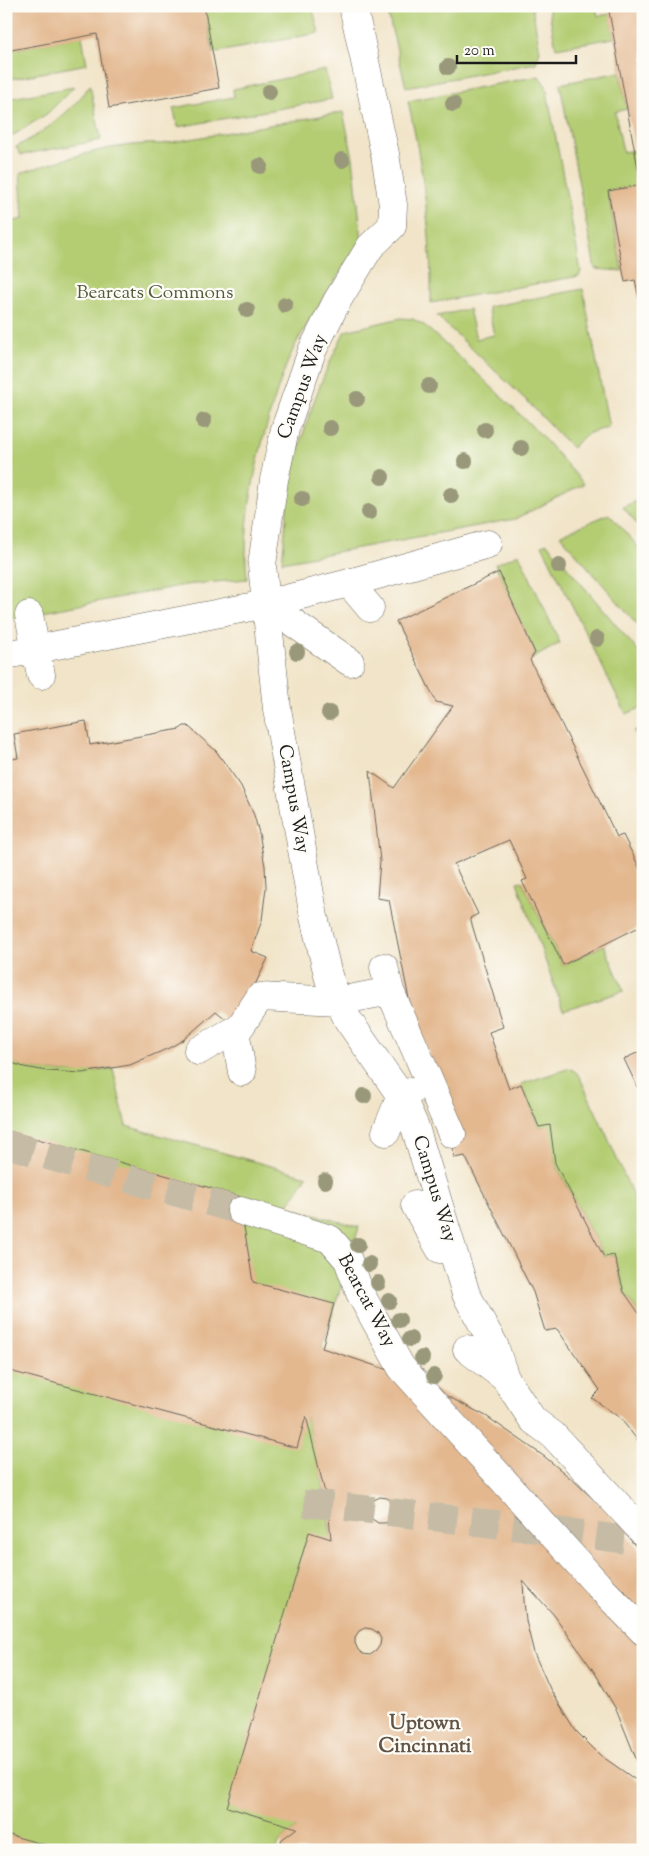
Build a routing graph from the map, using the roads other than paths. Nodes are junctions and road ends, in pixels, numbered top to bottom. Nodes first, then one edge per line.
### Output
1 (353, 6) edge
2 (488, 544) dead end
3 (349, 583) junction
4 (266, 604) junction
5 (370, 608) dead end
6 (29, 615) dead end
7 (6, 655) edge
8 (39, 662) junction
9 (350, 662) dead end
10 (339, 1001) junction
11 (235, 1030) junction
12 (198, 1051) dead end
13 (242, 1072) dead end
14 (433, 1080) junction
15 (401, 1096) junction
16 (386, 1132) dead end
17 (452, 1134) dead end
18 (415, 1205) dead end
19 (241, 1211) tunnel mouth
20 (466, 1294) junction
21 (467, 1349) dead end
22 (505, 1378) junction
23 (643, 1532) edge
24 (643, 1631) edge

1 - 4 street, Campus Way
2 - 3 street
3 - 4 street
3 - 5 street
4 - 8 street
4 - 9 street
4 - 10 street, Campus Way
6 - 8 street
7 - 8 street
10 - 11 street
10 - 14 street
10 - 15 street, Campus Way
11 - 12 street
11 - 13 street
14 - 15 street
14 - 17 street
15 - 16 street
15 - 20 street, Campus Way
18 - 20 street
19 - 24 street, Bearcat Way
20 - 22 street, Campus Way
21 - 22 street
22 - 23 street, Campus Way

